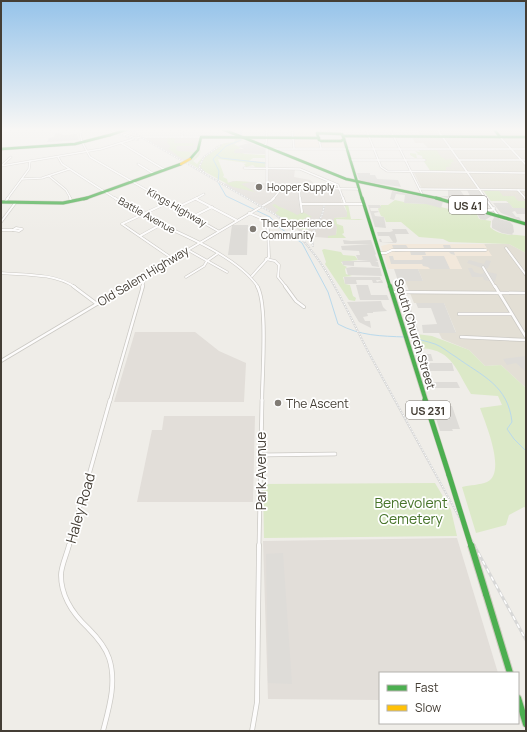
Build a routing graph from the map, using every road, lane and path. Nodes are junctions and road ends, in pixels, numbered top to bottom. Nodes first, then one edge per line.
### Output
1 (17, 163) edge
2 (30, 163) edge
3 (62, 163) edge
4 (100, 163) edge
5 (154, 163) edge
6 (183, 163) edge
7 (267, 163) edge
8 (305, 163) edge
9 (351, 163) edge
10 (379, 163) edge
11 (408, 163) edge
12 (461, 163) edge
13 (138, 164) dead end
14 (1, 166) edge
15 (244, 168) dead end
16 (267, 168) junction
17 (69, 169) junction
18 (165, 170) junction
19 (412, 172) junction
20 (468, 173) junction
21 (526, 173) edge
22 (154, 174) junction
23 (49, 176) junction
24 (22, 179) junction
25 (132, 182) junction
26 (357, 182) junction
27 (282, 188) junction
28 (299, 188) junction
29 (341, 188) junction
30 (359, 189) junction
31 (420, 189) junction
32 (481, 190) junction
33 (518, 190) junction
34 (526, 190) edge
35 (106, 192) junction
36 (204, 194) dead end
37 (422, 194) junction
38 (196, 199) junction
39 (526, 199) edge
40 (3, 202) edge
41 (16, 202) junction
42 (71, 202) junction
43 (169, 202) junction
44 (301, 204) junction
45 (345, 204) junction
46 (364, 204) junction
47 (178, 207) junction
48 (212, 207) junction
49 (494, 208) junction
50 (486, 210) junction
51 (302, 212) dead end
52 (249, 213) junction
53 (142, 214) junction
54 (498, 214) junction
55 (194, 216) junction
56 (236, 220) junction
57 (1, 222) edge
58 (526, 224) edge
59 (161, 225) junction
60 (1, 230) edge
61 (13, 230) dead end
62 (218, 231) junction
63 (139, 236) junction
64 (198, 244) junction
65 (506, 248) dead end
66 (188, 250) junction
67 (486, 250) dead end
68 (380, 253) junction
69 (217, 254) junction
70 (172, 259) junction
71 (266, 259) junction
72 (207, 261) junction
73 (483, 267) dead end
74 (227, 272) dead end
75 (1, 273) edge
76 (146, 274) junction
77 (526, 274) edge
78 (252, 276) junction
79 (186, 277) dead end
80 (392, 292) junction
81 (498, 293) junction
82 (526, 293) edge
83 (97, 304) junction
84 (304, 307) dead end
85 (459, 314) dead end
86 (512, 314) junction
87 (461, 337) dead end
88 (526, 339) edge
89 (1, 361) edge
90 (335, 454) dead end
91 (261, 455) junction
92 (510, 672) edge
93 (519, 701) edge
94 (526, 724) edge
95 (103, 731) edge
96 (252, 731) edge

1 - 14 street
2 - 24 street
3 - 17 street, Battle Avenue
4 - 25 street, Kings Highway
5 - 18 street
6 - 18 main road, bridge
7 - 16 street
8 - 26 main road, US 41
9 - 26 main road, South Church Street
10 - 19 street
11 - 19 street
12 - 20 street
13 - 22 street
15 - 16 street
16 - 27 street
16 - 29 street
17 - 23 street
17 - 35 street, Battle Avenue
18 - 22 main road
19 - 20 street
19 - 31 street
20 - 21 street
20 - 32 street
22 - 25 main road
23 - 24 street
23 - 42 street
24 - 40 street
25 - 35 main road
25 - 43 street, Kings Highway
26 - 30 main road, South Church Street / US 231
26 - 37 main road, US 41
27 - 28 street
27 - 52 street, Old Salem Highway
28 - 29 street
28 - 44 street
29 - 30 street
29 - 45 street
30 - 46 main road, South Church Street / US 231
31 - 32 street
31 - 37 street
32 - 33 street
32 - 49 street
33 - 34 street
33 - 39 street
35 - 42 main road
35 - 53 street, Battle Avenue
36 - 38 street
37 - 50 main road, US 41
38 - 47 street
38 - 48 street
40 - 41 main road
41 - 42 main road
41 - 57 street
43 - 47 street, Kings Highway
43 - 53 street
44 - 45 street
44 - 51 street
45 - 46 street
46 - 68 main road, South Church Street / US 231
47 - 55 street, Kings Highway
48 - 55 street
48 - 56 street
49 - 50 street
49 - 54 street
50 - 54 main road, US 41
52 - 56 street, Old Salem Highway
52 - 71 street
53 - 59 street, Battle Avenue
53 - 63 street
54 - 58 main road, US 41
55 - 62 street, Kings Highway
56 - 62 street, Old Salem Highway
59 - 63 street
59 - 64 street, Battle Avenue
60 - 61 street
62 - 64 street, Old Salem Highway
63 - 70 street
64 - 66 street, Old Salem Highway
64 - 69 street, Park Avenue
65 - 77 street
66 - 70 street, Old Salem Highway
66 - 72 street
67 - 68 street
68 - 80 main road, South Church Street / US 231
69 - 72 street
69 - 78 street, Park Avenue
70 - 76 street, Old Salem Highway
71 - 78 street
71 - 84 street
72 - 74 street
72 - 79 street
73 - 81 street
75 - 83 street
76 - 83 street, Old Salem Highway
76 - 95 street, Haley Road
78 - 91 street, Park Avenue
80 - 81 street
80 - 92 main road, South Church Street / US 231, bridge
81 - 82 street
81 - 86 street
83 - 89 street, Old Salem Highway
85 - 86 street
86 - 88 street
87 - 88 street
90 - 91 street
91 - 96 street, Park Avenue
93 - 94 main road

